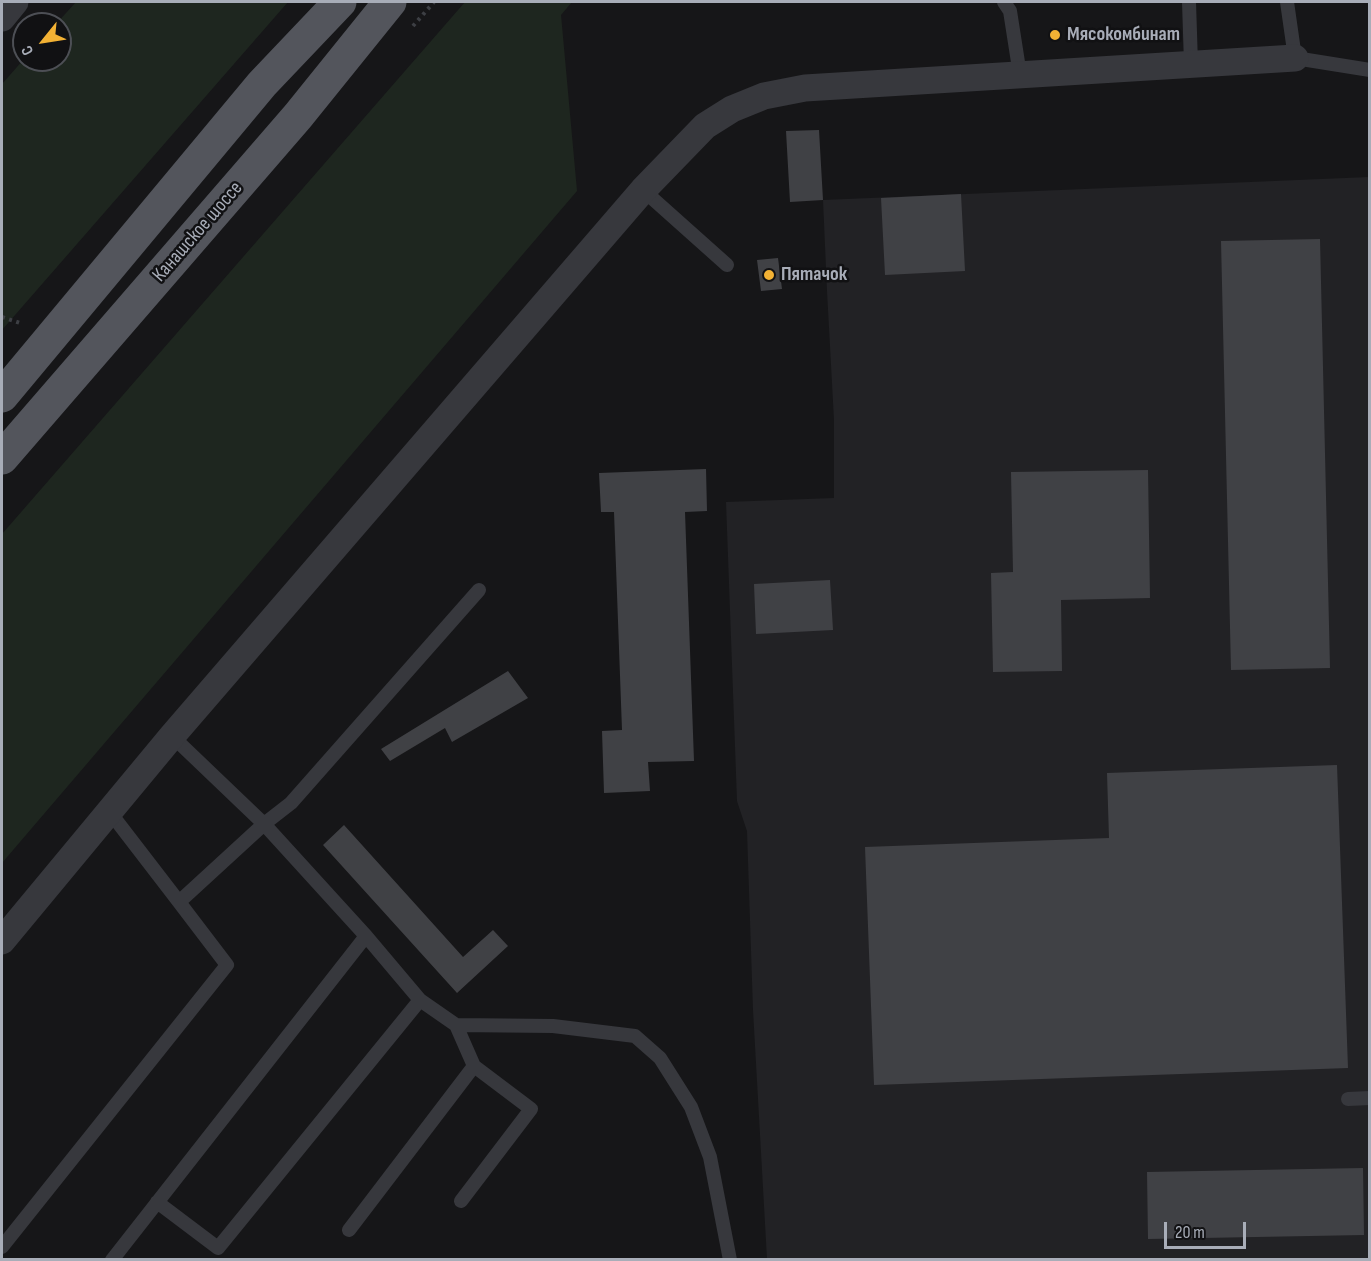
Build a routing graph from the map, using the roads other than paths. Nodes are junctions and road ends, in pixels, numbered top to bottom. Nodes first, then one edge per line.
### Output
1 (15, 2) edge
2 (340, 2) edge
3 (390, 2) edge
4 (1004, 2) edge
5 (1189, 2) edge
6 (1287, 2) edge
7 (2, 18) edge
8 (1295, 58) junction
9 (1191, 63) junction
10 (1370, 70) edge
11 (1020, 75) junction
12 (643, 190) junction
13 (727, 265) dead end
14 (2, 396) edge
15 (2, 458) edge
16 (479, 590) dead end
17 (172, 736) junction
18 (109, 811) junction
19 (264, 824) junction
20 (179, 902) junction
21 (366, 936) junction
22 (2, 941) edge
23 (420, 1000) junction
24 (456, 1025) junction
25 (474, 1066) junction
26 (1370, 1098) edge
27 (1348, 1100) dead end
28 (461, 1201) dead end
29 (157, 1202) junction
30 (349, 1230) dead end
31 (2, 1247) edge
32 (112, 1260) edge
33 (730, 1260) edge

1 - 7 street
2 - 14 main road
3 - 15 main road, Канашское шоссе
4 - 11 lane
5 - 9 lane
6 - 8 lane
8 - 9 street
8 - 10 lane
9 - 11 street
11 - 12 street
12 - 13 lane
12 - 17 street
16 - 19 lane
17 - 18 street
17 - 19 lane
18 - 20 lane
18 - 22 street
19 - 20 lane
19 - 21 lane
20 - 31 lane
21 - 23 lane
21 - 29 lane
23 - 24 lane
23 - 29 lane
24 - 25 lane
24 - 33 lane
25 - 28 lane
25 - 30 lane
26 - 27 lane
29 - 32 lane

